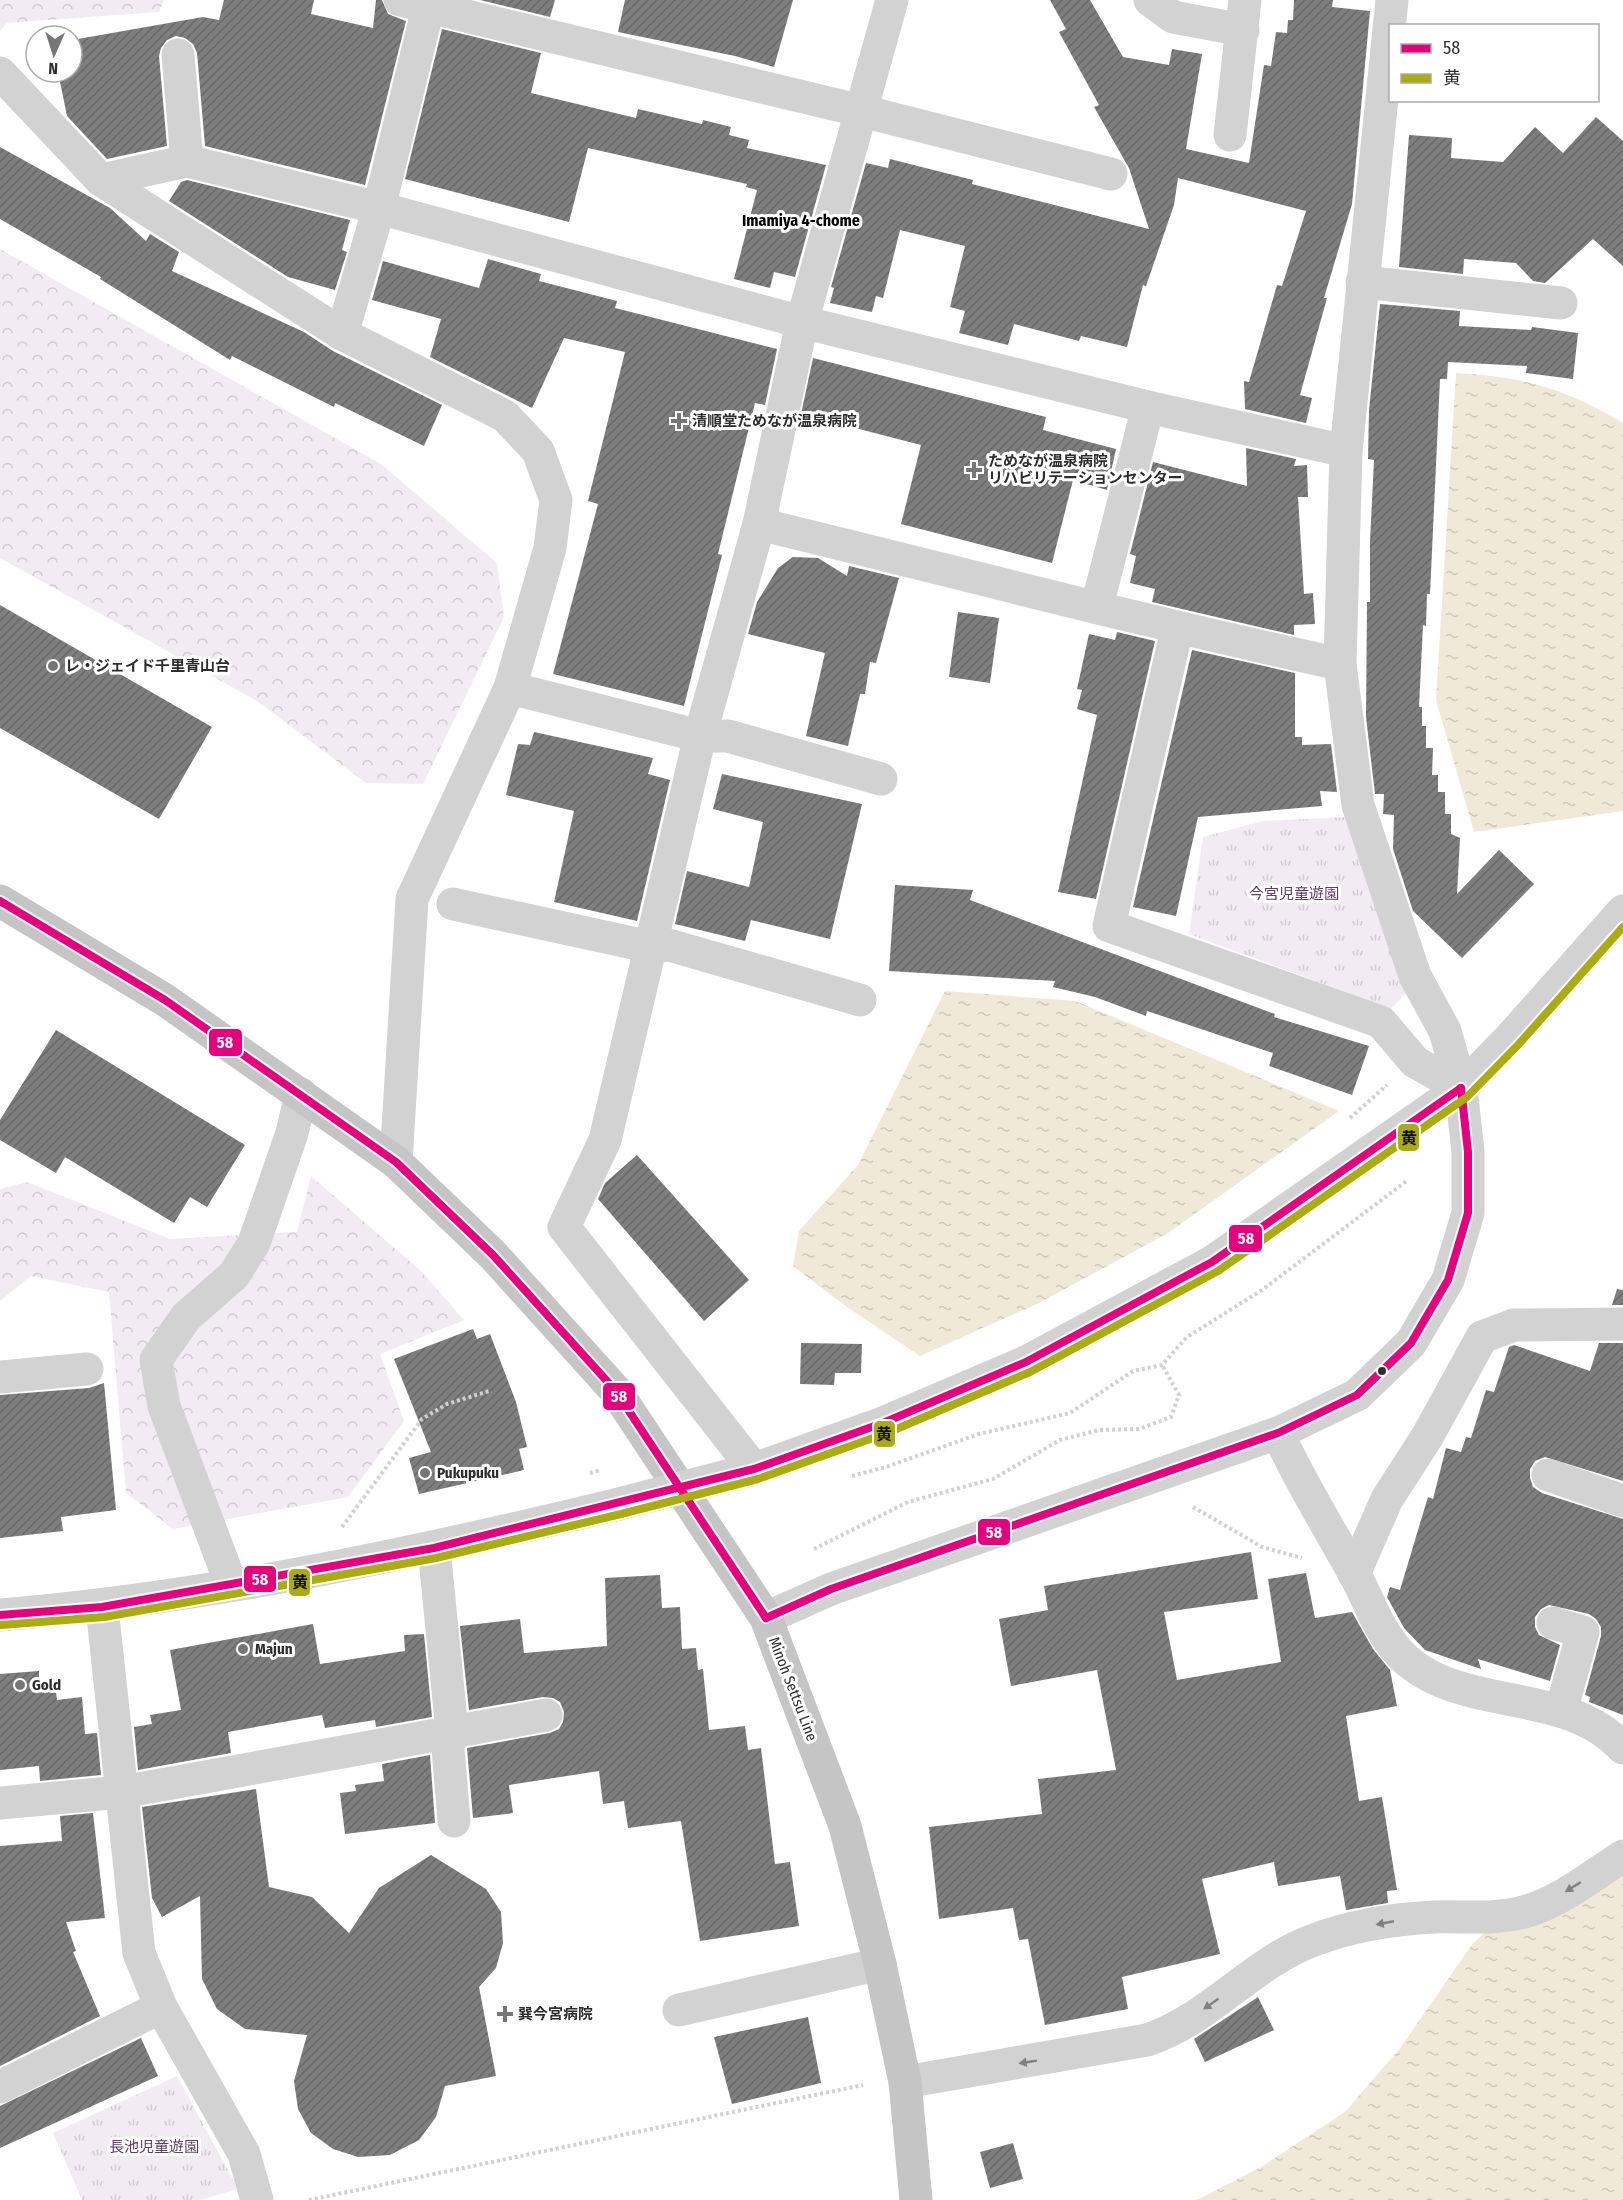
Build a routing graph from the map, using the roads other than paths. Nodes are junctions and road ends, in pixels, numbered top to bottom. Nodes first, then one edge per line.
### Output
1 (892, 0) edge
2 (1150, 0) edge
3 (1392, 0) edge
4 (419, 2) edge
5 (1244, 15) edge
6 (1389, 24) edge
7 (1389, 28) edge
8 (178, 55) dead end
9 (0, 73) edge
10 (862, 111) junction
11 (1230, 135) dead end
12 (188, 161) junction
13 (1111, 174) dead end
14 (101, 180) junction
15 (379, 208) junction
16 (1362, 282) junction
17 (1561, 303) dead end
18 (802, 322) junction
19 (342, 334) junction
20 (1148, 407) junction
21 (1346, 451) junction
22 (759, 524) junction
23 (1097, 606) junction
24 (1177, 629) junction
25 (1340, 664) junction
26 (510, 688) junction
27 (700, 736) junction
28 (881, 779) dead end
29 (0, 901) edge
30 (453, 904) dead end
31 (1623, 910) edge
32 (651, 946) junction
33 (861, 1000) dead end
34 (1461, 1088) junction
35 (301, 1094) junction
36 (396, 1161) junction
37 (1623, 1324) edge
38 (87, 1369) dead end
39 (0, 1377) edge
40 (1278, 1433) junction
41 (754, 1469) junction
42 (1548, 1476) dead end
43 (1623, 1501) edge
44 (434, 1548) junction
45 (1354, 1574) junction
46 (231, 1584) junction
47 (102, 1607) junction
48 (0, 1615) edge
49 (766, 1618) junction
50 (1553, 1623) dead end
51 (1561, 1711) junction
52 (546, 1715) dead end
53 (453, 1731) junction
54 (1623, 1748) edge
55 (122, 1792) junction
56 (0, 1803) edge
57 (454, 1821) dead end
58 (1623, 1856) edge
59 (880, 1964) junction
60 (161, 2007) junction
61 (679, 2010) dead end
62 (905, 2082) junction
63 (0, 2088) edge
64 (257, 2200) edge
65 (916, 2200) edge

1 - 10 street
2 - 5 street
3 - 6 street
4 - 10 street
4 - 15 street
5 - 11 street
7 - 16 street
8 - 12 street
9 - 14 street
10 - 13 street
10 - 18 street
12 - 14 street
12 - 15 street
14 - 19 street
15 - 18 street
15 - 19 street
16 - 17 street
16 - 21 street
18 - 20 street
18 - 22 street
19 - 26 street
20 - 21 street
20 - 23 street
21 - 25 street
22 - 23 street
22 - 27 street
23 - 24 street
24 - 25 street
24 - 34 street
25 - 34 street
26 - 27 street
26 - 36 street
27 - 28 street
27 - 32 street
29 - 35 main road, Minoh Settsu Line
30 - 32 street
31 - 34 street
32 - 33 street
32 - 41 street
34 - 40 street
34 - 41 street
35 - 36 main road, Minoh Settsu Line
35 - 46 street
36 - 49 main road, Minoh Settsu Line
37 - 45 street
38 - 39 street
40 - 45 street
40 - 49 street
41 - 44 street, bridge
42 - 43 street
44 - 46 street
44 - 53 street
45 - 51 street
46 - 47 street
47 - 48 street
47 - 55 street
49 - 59 main road, Minoh Settsu Line
50 - 51 street
51 - 54 street
52 - 53 street
53 - 55 street
53 - 57 street
55 - 56 street
55 - 60 street
58 -> 62 street
59 - 61 street
59 - 62 main road, Minoh Settsu Line
60 - 63 street
60 - 64 street
62 - 65 main road, Minoh Settsu Line

